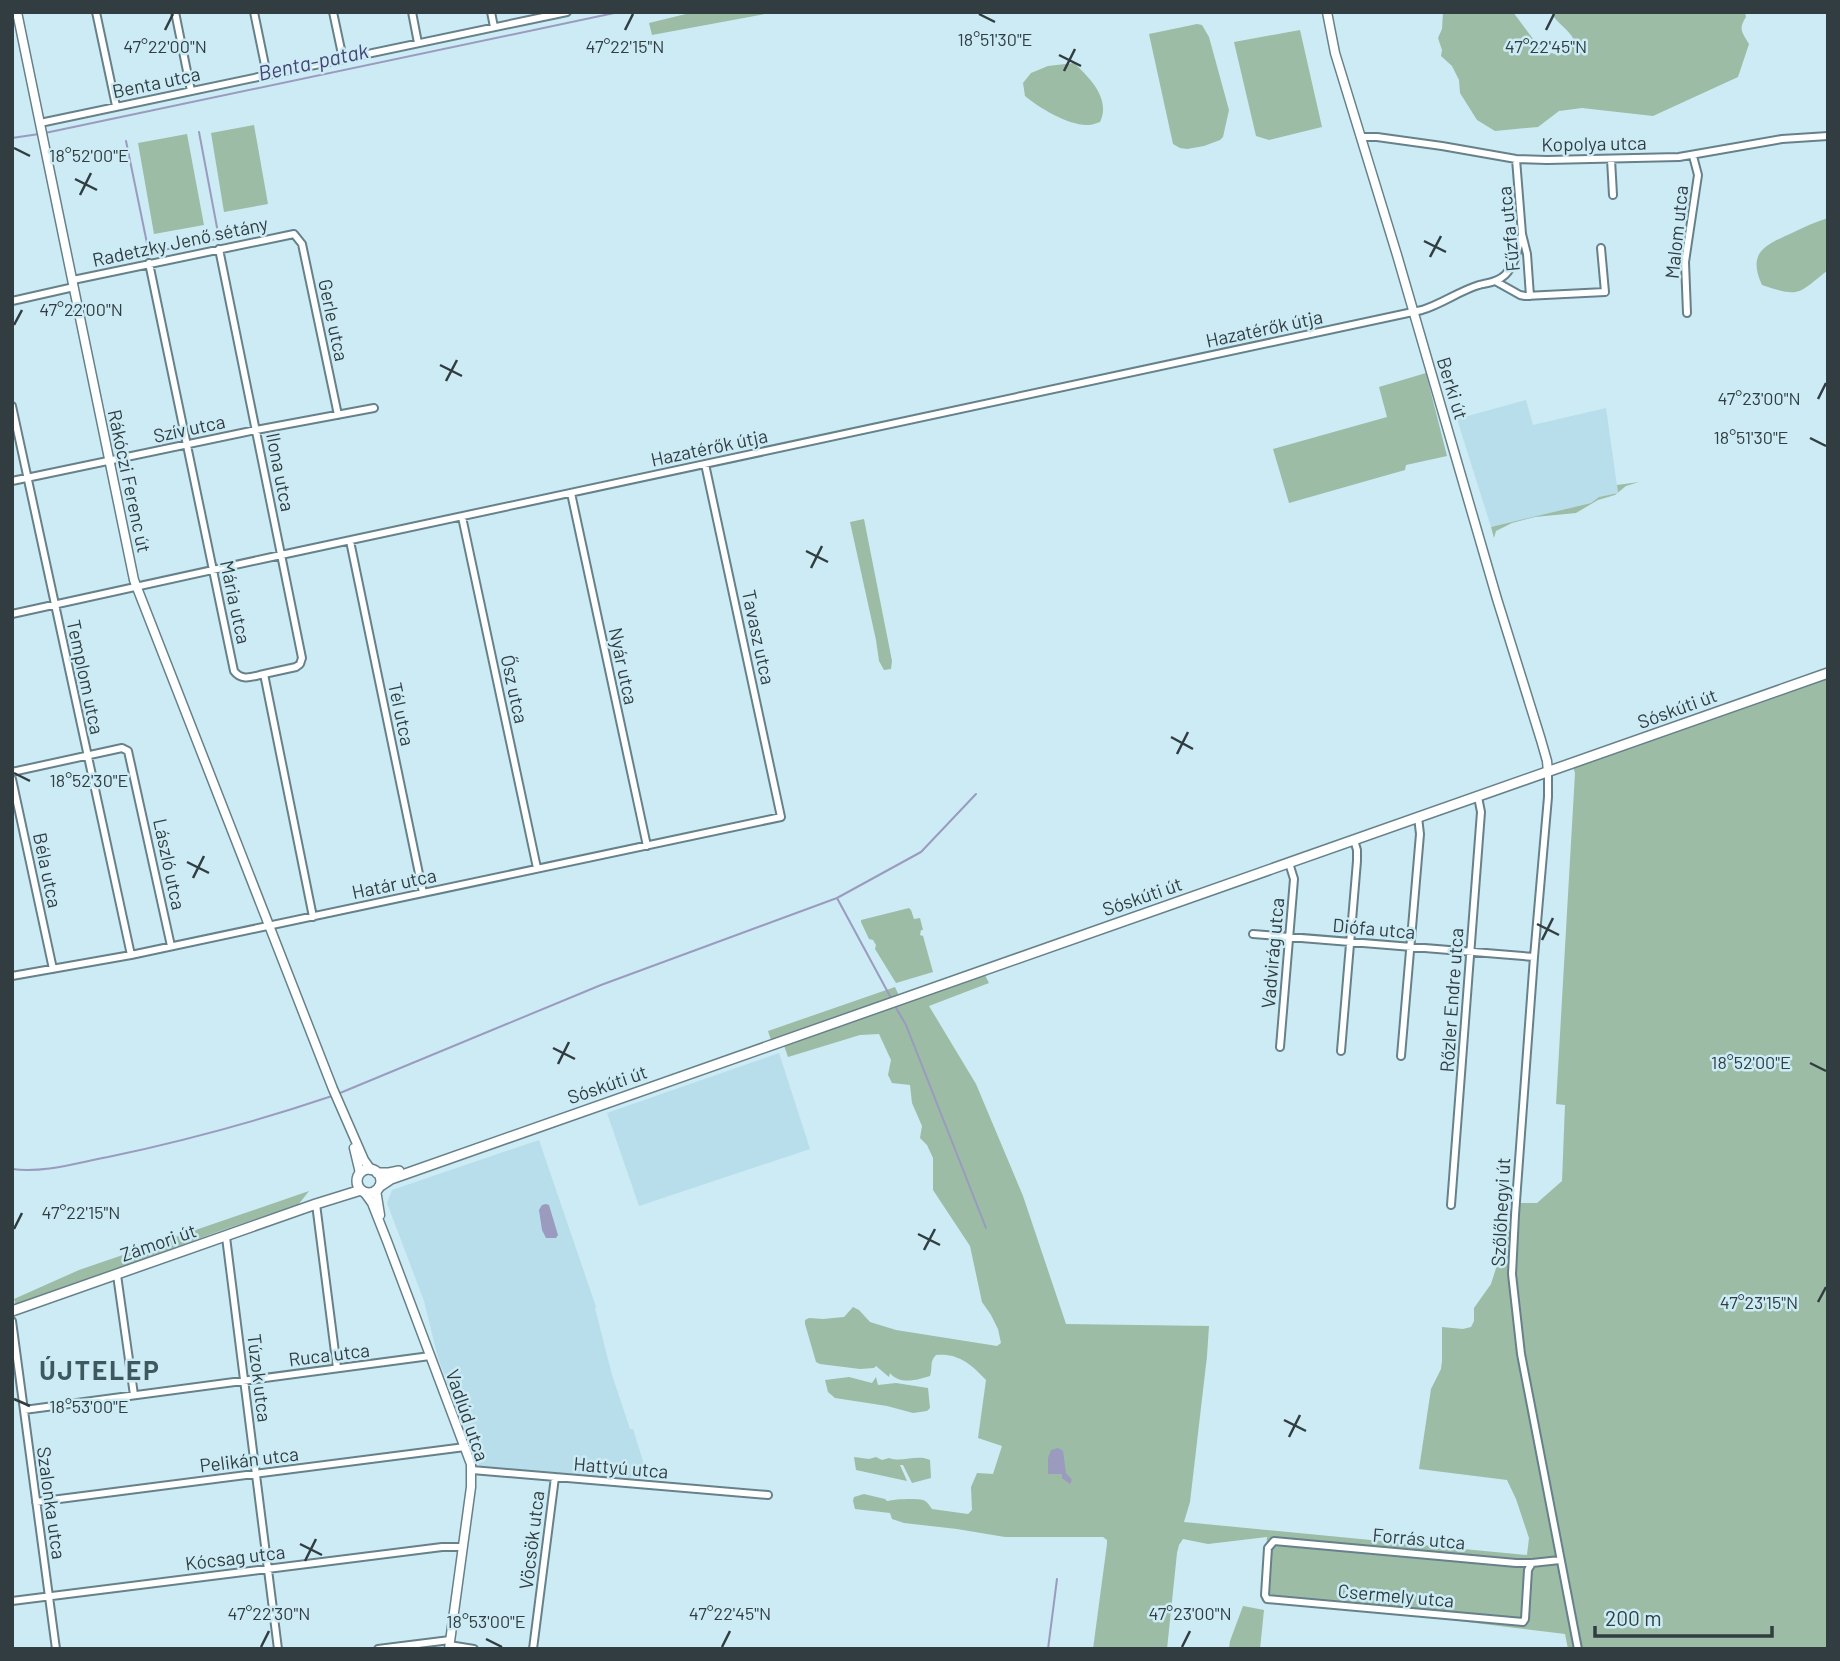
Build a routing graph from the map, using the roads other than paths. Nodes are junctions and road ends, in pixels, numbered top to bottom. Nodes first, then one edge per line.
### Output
1 (17, 12) edge
2 (96, 12) edge
3 (175, 12) edge
4 (254, 12) edge
5 (333, 12) edge
6 (412, 12) edge
7 (491, 12) edge
8 (567, 12) edge
9 (1327, 12) edge
10 (494, 27) junction
11 (418, 43) junction
12 (343, 59) junction
13 (267, 75) junction
14 (191, 91) junction
15 (116, 106) junction
16 (40, 123) junction
17 (1828, 136) edge
18 (1361, 137) junction
19 (1693, 156) junction
20 (1516, 159) junction
21 (1611, 159) junction
22 (1613, 195) dead end
23 (294, 234) joint
24 (1522, 234) junction
25 (1601, 248) dead end
26 (219, 249) junction
27 (149, 263) junction
28 (1494, 281) junction
29 (73, 283) junction
30 (1530, 296) junction
31 (12, 301) edge
32 (1414, 312) junction
33 (1687, 313) dead end
34 (12, 406) edge
35 (373, 408) dead end
36 (338, 415) junction
37 (256, 430) junction
38 (187, 445) junction
39 (110, 460) junction
40 (705, 464) junction
41 (28, 478) junction
42 (12, 481) edge
43 (571, 493) junction
44 (462, 517) junction
45 (350, 541) junction
46 (281, 555) junction
47 (213, 570) junction
48 (137, 587) junction
49 (54, 605) junction
50 (12, 614) edge
51 (1828, 673) edge
52 (264, 674) junction
53 (88, 755) junction
54 (12, 772) edge
55 (1548, 772) junction
56 (12, 779) edge
57 (1478, 797) junction
58 (781, 817) joint
59 (1418, 817) junction
60 (1354, 840) junction
61 (647, 846) junction
62 (1289, 863) junction
63 (537, 868) junction
64 (423, 893) junction
65 (313, 916) junction
66 (270, 925) junction
67 (1253, 934) dead end
68 (1289, 937) junction
69 (1350, 942) junction
70 (171, 946) junction
71 (1409, 947) junction
72 (1469, 952) junction
73 (131, 954) junction
74 (1534, 957) junction
75 (53, 969) junction
76 (12, 976) edge
77 (1280, 1047) dead end
78 (1340, 1051) dead end
79 (1401, 1056) dead end
80 (347, 1121) junction
81 (468, 1152) junction
82 (374, 1171) junction
83 (359, 1176) junction
84 (378, 1188) junction
85 (363, 1191) junction
86 (316, 1204) junction
87 (1451, 1205) dead end
88 (226, 1237) junction
89 (387, 1241) junction
90 (117, 1275) junction
91 (12, 1311) edge
92 (12, 1321) edge
93 (430, 1356) junction
94 (337, 1368) junction
95 (244, 1381) junction
96 (134, 1395) junction
97 (24, 1410) junction
98 (465, 1447) junction
99 (472, 1470) junction
100 (256, 1474) junction
101 (555, 1477) junction
102 (768, 1494) dead end
103 (36, 1502) junction
104 (1274, 1541) joint
105 (462, 1547) junction
106 (1560, 1560) junction
107 (1532, 1563) junction
108 (267, 1570) junction
109 (49, 1596) junction
110 (12, 1601) edge
111 (449, 1645) edge
112 (56, 1649) edge
113 (278, 1649) edge
114 (378, 1649) edge
115 (474, 1649) edge
116 (533, 1649) edge
117 (1578, 1649) edge

1 - 16 street, Rákóczi Ferenc út
2 - 15 street
3 - 14 street
4 - 13 street
5 - 12 street
6 - 11 street
7 - 10 street
8 - 10 street, Benta utca
9 - 18 street, Berki út
10 - 11 street, Benta utca
11 - 12 street, Benta utca
12 - 13 street, Benta utca
13 - 14 street, Benta utca
14 - 15 street, Benta utca
15 - 16 street, Benta utca
16 - 29 street, Rákóczi Ferenc út
17 - 19 street, Kopolya utca
18 - 20 street, Kopolya utca
18 - 32 street, Berki út
19 - 21 street, Kopolya utca
19 - 33 street, Malom utca
20 - 21 street, Kopolya utca
20 - 24 street, Fűzfa utca
21 - 22 street
23 - 26 street, Radetzky Jenő sétány
23 - 36 street, Gerle utca
24 - 28 street
24 - 30 street, Fűzfa utca
25 - 30 street
26 - 27 street, Radetzky Jenő sétány
26 - 37 street, Ilona utca
27 - 29 street, Radetzky Jenő sétány
27 - 38 street, Mária utca
28 - 30 street
28 - 32 street, Hazatérők útja
29 - 31 street, Radetzky Jenő sétány
29 - 39 street, Rákóczi Ferenc út
32 - 40 street, Hazatérők útja
32 - 55 street, Berki út
34 - 41 street, Templom utca
35 - 36 street, Szív utca
36 - 37 street, Szív utca
37 - 38 street, Szív utca
37 - 46 street, Ilona utca
38 - 39 street, Szív utca
38 - 47 street, Mária utca
39 - 41 street, Szív utca
39 - 48 street, Rákóczi Ferenc út
40 - 43 street, Hazatérők útja
40 - 58 street, Tavasz utca
41 - 42 street, Szív utca
41 - 49 street, Templom utca
43 - 44 street, Hazatérők útja
43 - 61 street, Nyár utca
44 - 45 street, Hazatérők útja
44 - 63 street, Ősz utca
45 - 46 street, Hazatérők útja
45 - 64 street, Tél utca
46 - 47 street, Hazatérők útja
46 - 52 street, Ilona utca
47 - 48 street, Hazatérők útja
47 - 52 street, Mária utca
48 - 49 street, Hazatérők útja
48 - 66 street, Rákóczi Ferenc út
49 - 50 street, Hazatérők útja
49 - 53 street, Templom utca
51 - 55 main road, Sóskúti út
52 - 65 street
53 - 54 street
53 - 70 street, László utca
53 - 73 street, Templom utca
55 - 57 main road, Sóskúti út
55 - 74 street, Szőlőhegyi út
56 - 75 street, Béla utca
57 - 59 main road, Sóskúti út
57 - 72 street, Rőzler Endre utca
58 - 61 street, Határ utca
59 - 60 main road, Sóskúti út
59 - 71 street
60 - 62 main road, Sóskúti út
60 - 69 street
61 - 63 street, Határ utca
62 - 68 street, Vadvirág utca
62 - 81 main road, Sóskúti út
63 - 64 street, Határ utca
64 - 65 street, Határ utca
65 - 66 street, Határ utca
66 - 70 street, Határ utca
66 - 80 street, Rákóczi Ferenc út
67 - 68 street, Diófa utca
68 - 69 street, Diófa utca
68 - 77 street, Vadvirág utca
69 - 71 street, Diófa utca
69 - 78 street
70 - 73 street, Határ utca
71 - 72 street, Diófa utca
71 - 79 street
72 - 74 street, Diófa utca
72 - 87 street, Rőzler Endre utca
73 - 75 street, Határ utca
74 - 106 street, Szőlőhegyi út
75 - 76 street, Határ utca
80 - 82 street
80 - 83 street
81 - 82 main road, Sóskúti út
81 - 84 main road, Sóskúti út
82 - 83 main road
82 - 84 main road
83 - 85 main road
83 - 86 main road, Zámori út
84 - 85 main road
84 - 89 street, Vadlúd utca
85 - 86 main road, Zámori út
85 - 89 street, Vadlúd utca
86 - 88 main road, Zámori út
86 - 94 street
88 - 90 main road, Zámori út
88 - 95 street, Túzok utca
89 - 93 street, Vadlúd utca
90 - 91 main road, Zámori út
90 - 96 street
92 - 97 street, Szalonka utca
93 - 94 street, Ruca utca
93 - 98 street, Vadlúd utca
94 - 95 street, Ruca utca
95 - 96 street, Ruca utca
95 - 100 street, Túzok utca
96 - 97 street, Ruca utca
97 - 103 street, Szalonka utca
98 - 99 street, Vadlúd utca
98 - 100 street, Pelikán utca
99 - 101 street, Hattyú utca
99 - 105 street, Vadlúd utca
100 - 103 street, Pelikán utca
100 - 108 street, Túzok utca
101 - 102 street, Hattyú utca
101 - 116 street, Vöcsök utca
103 - 109 street, Szalonka utca
104 - 107 street, Forrás utca
104 - 107 street, Csermely utca
105 - 108 street, Kócsag utca
105 - 111 street, Vadlúd utca
106 - 107 street, Forrás utca
106 - 117 street, Szőlőhegyi út
108 - 109 street, Kócsag utca
108 - 113 street, Túzok utca
109 - 110 street, Kócsag utca
109 - 112 street, Szalonka utca
111 - 114 street
111 - 115 street

